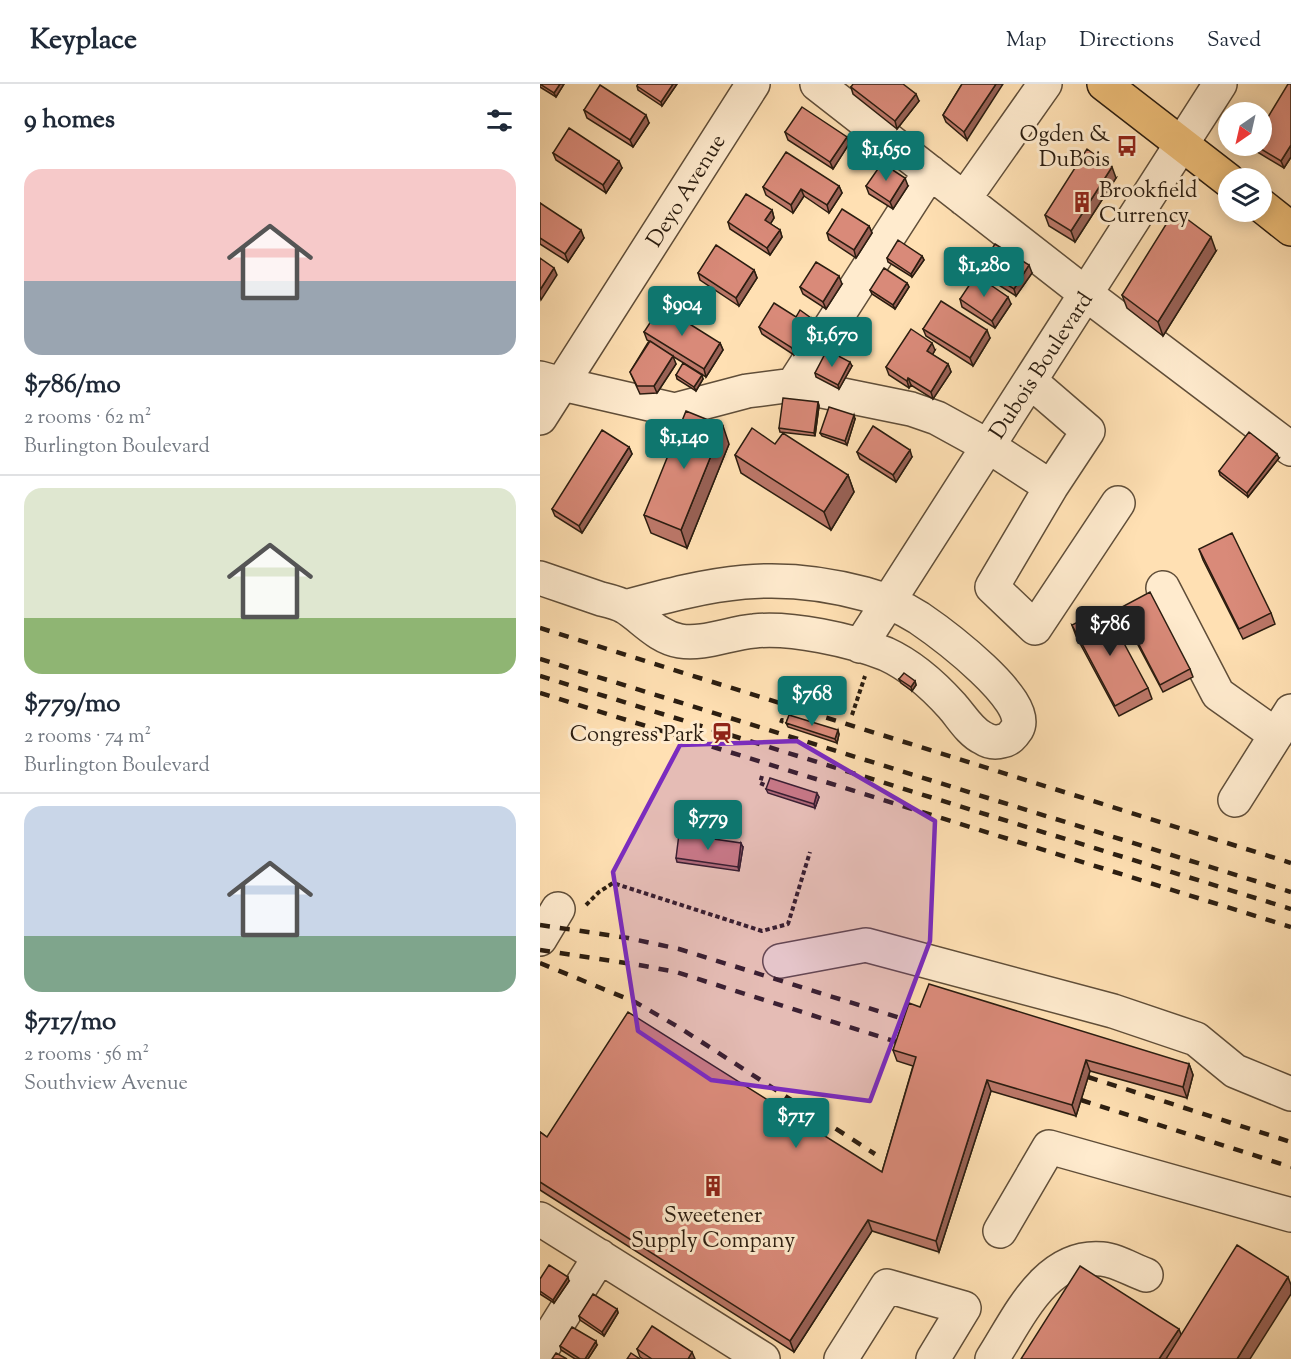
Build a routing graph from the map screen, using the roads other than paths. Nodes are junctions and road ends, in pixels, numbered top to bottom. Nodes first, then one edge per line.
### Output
1 (753, 84) edge
2 (817, 84) edge
3 (1045, 84) edge
4 (1104, 84) edge
5 (1220, 84) edge
6 (1182, 144) junction
7 (930, 172) junction
8 (1218, 172) edge
9 (964, 199) junction
10 (1272, 214) edge
11 (1291, 229) edge
12 (1086, 294) junction
13 (551, 381) edge
14 (1030, 381) junction
15 (793, 385) junction
16 (540, 418) edge
17 (988, 446) junction
18 (1291, 449) edge
19 (1051, 487) junction
20 (1118, 503) dead end
21 (540, 578) edge
22 (1163, 588) dead end
23 (888, 602) junction
24 (625, 607) junction
25 (860, 646) junction
26 (1283, 723) edge
27 (1235, 800) dead end
28 (780, 961) dead end
29 (1291, 1094) edge
30 (1291, 1215) edge
31 (540, 1219) edge
32 (1000, 1231) dead end
33 (600, 1256) junction
34 (1146, 1275) dead end
35 (540, 1352) edge
36 (763, 1359) edge
37 (841, 1359) edge
38 (933, 1359) edge
39 (992, 1359) edge

1 - 13 street, Deyo Avenue
2 - 7 street
3 - 9 street
4 - 6 main road
5 - 6 street, Dubois Boulevard
6 - 8 main road
6 - 12 street, Dubois Boulevard
7 - 9 street
7 - 15 street
9 - 12 street
10 - 11 main road
12 - 14 street, Dubois Boulevard
12 - 18 street
13 - 15 street
13 - 16 street, Deyo Avenue
14 - 17 street, Dubois Boulevard
14 - 19 street
15 - 17 street
17 - 19 street
17 - 23 street, Dubois Boulevard
19 - 20 street
21 - 24 street
22 - 26 street
23 - 24 street
23 - 25 street, Dubois Boulevard
23 - 25 street
24 - 25 street
26 - 27 street
28 - 29 street
30 - 32 street
31 - 33 street
33 - 35 street
33 - 36 street
34 - 39 street
37 - 38 street

